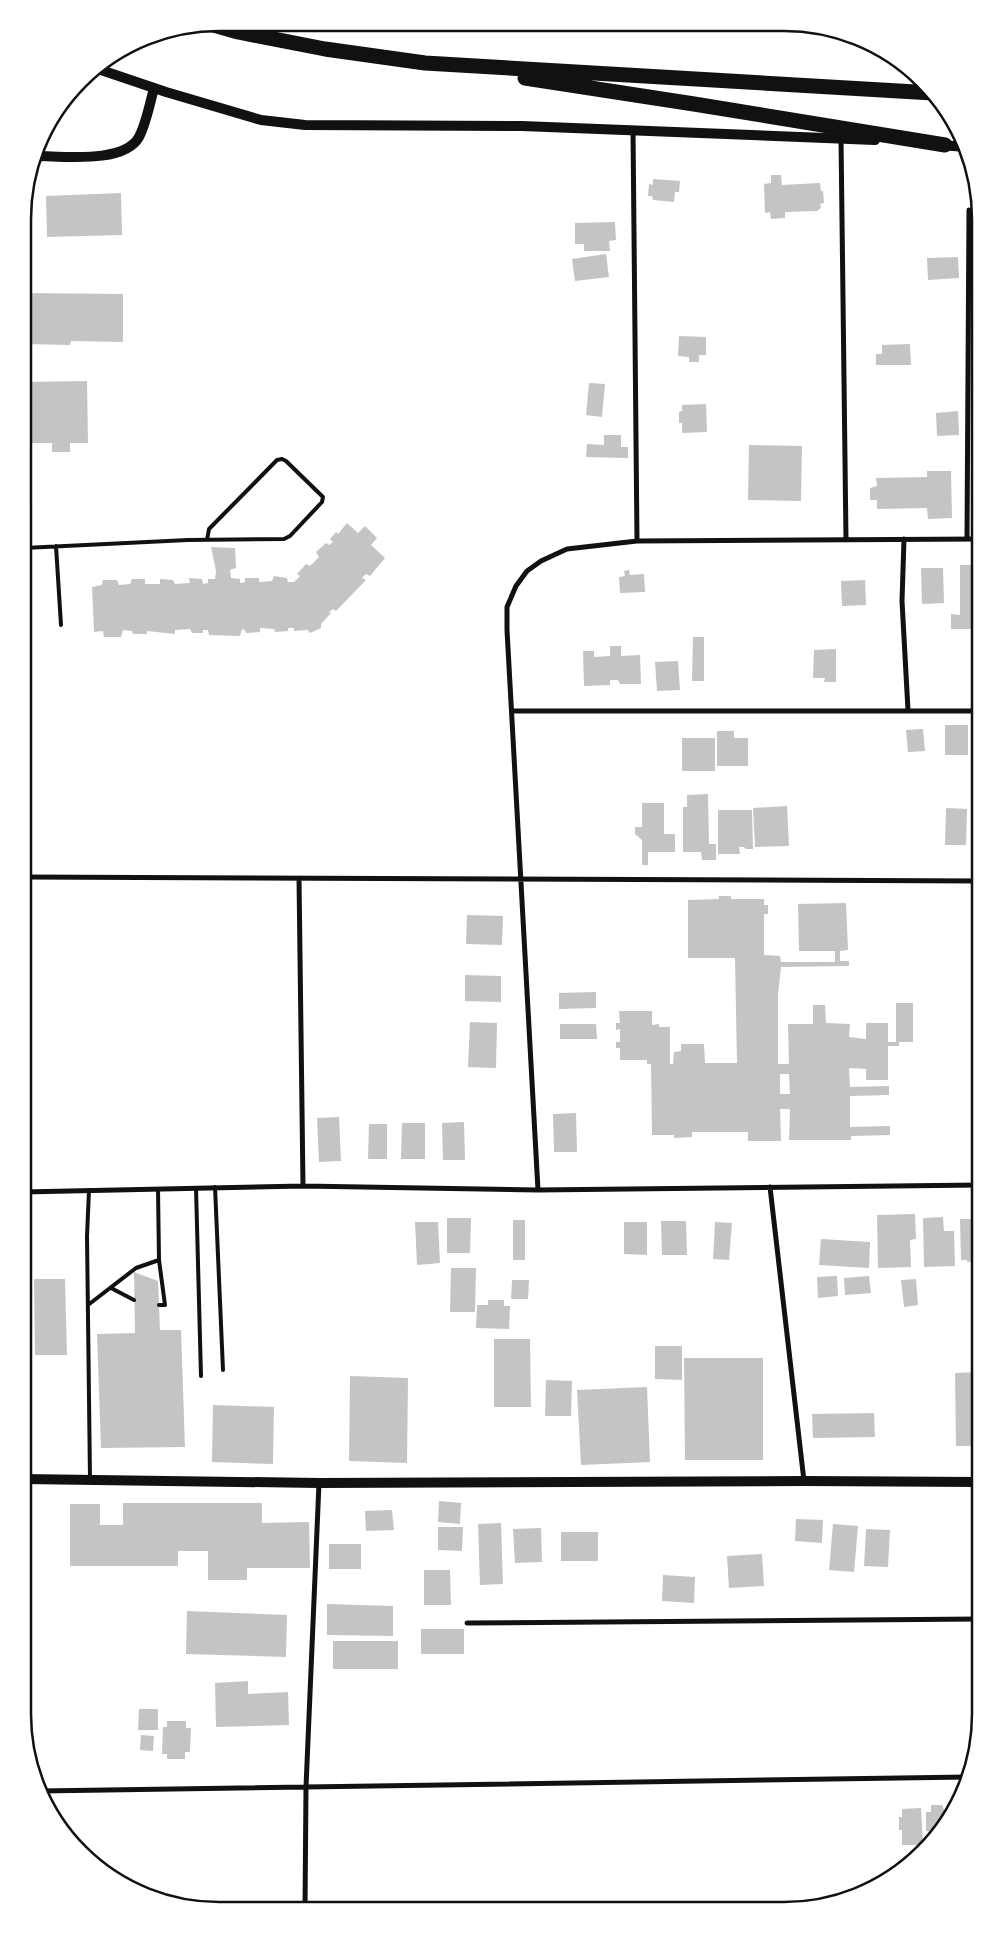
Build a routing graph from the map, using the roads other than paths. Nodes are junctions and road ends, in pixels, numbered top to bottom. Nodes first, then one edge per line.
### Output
1 (234, 31) edge
2 (425, 63) junction
3 (104, 71) edge
4 (154, 88) junction
5 (923, 92) edge
6 (632, 130) junction
7 (841, 138) junction
8 (945, 145) junction
9 (957, 146) edge
10 (42, 156) edge
11 (968, 210) dead end
12 (904, 539) junction
13 (967, 539) junction
14 (972, 539) edge
15 (207, 540) junction
16 (846, 540) junction
17 (637, 541) junction
18 (56, 546) junction
19 (31, 548) edge
20 (61, 625) dead end
21 (908, 710) junction
22 (512, 711) junction
23 (972, 711) edge
24 (31, 877) edge
25 (300, 878) junction
26 (521, 879) junction
27 (972, 881) edge
28 (972, 1185) edge
29 (303, 1186) junction
30 (770, 1187) junction
31 (196, 1188) junction
32 (215, 1188) junction
33 (158, 1189) junction
34 (89, 1190) junction
35 (538, 1190) junction
36 (31, 1192) edge
37 (159, 1260) junction
38 (111, 1288) junction
39 (134, 1300) dead end
40 (88, 1305) junction
41 (159, 1305) dead end
42 (224, 1370) dead end
43 (201, 1376) dead end
44 (31, 1479) edge
45 (90, 1479) junction
46 (804, 1481) junction
47 (972, 1482) edge
48 (319, 1483) junction
49 (972, 1619) edge
50 (467, 1623) dead end
51 (961, 1777) edge
52 (306, 1787) junction
53 (48, 1791) edge
54 (305, 1902) edge

1 - 2 highway
2 - 5 highway
2 - 8 highway
3 - 4 main road
4 - 6 main road
4 - 10 main road
6 - 7 main road
6 - 17 street
7 - 8 main road
7 - 16 street
8 - 9 main road
11 - 13 street
12 - 13 street
12 - 16 street
12 - 21 street
13 - 14 street
15 - 15 lane
15 - 18 lane
16 - 17 street
17 - 22 street
18 - 19 lane
18 - 20 lane
21 - 22 street
21 - 23 street
22 - 26 street
24 - 25 street
25 - 26 street
25 - 29 street
26 - 27 street
26 - 35 street
28 - 30 street
29 - 32 street
29 - 35 street
30 - 35 street
30 - 46 street
31 - 32 street
31 - 33 street
31 - 43 lane
32 - 42 lane
33 - 34 street
33 - 37 lane
34 - 36 street
34 - 40 lane
37 - 38 lane
37 - 41 lane
38 - 39 lane
38 - 40 lane
40 - 45 lane
44 - 45 main road
45 - 48 main road
46 - 47 main road
46 - 48 main road
48 - 52 street
49 - 50 street
51 - 52 street
52 - 53 street
52 - 54 street

